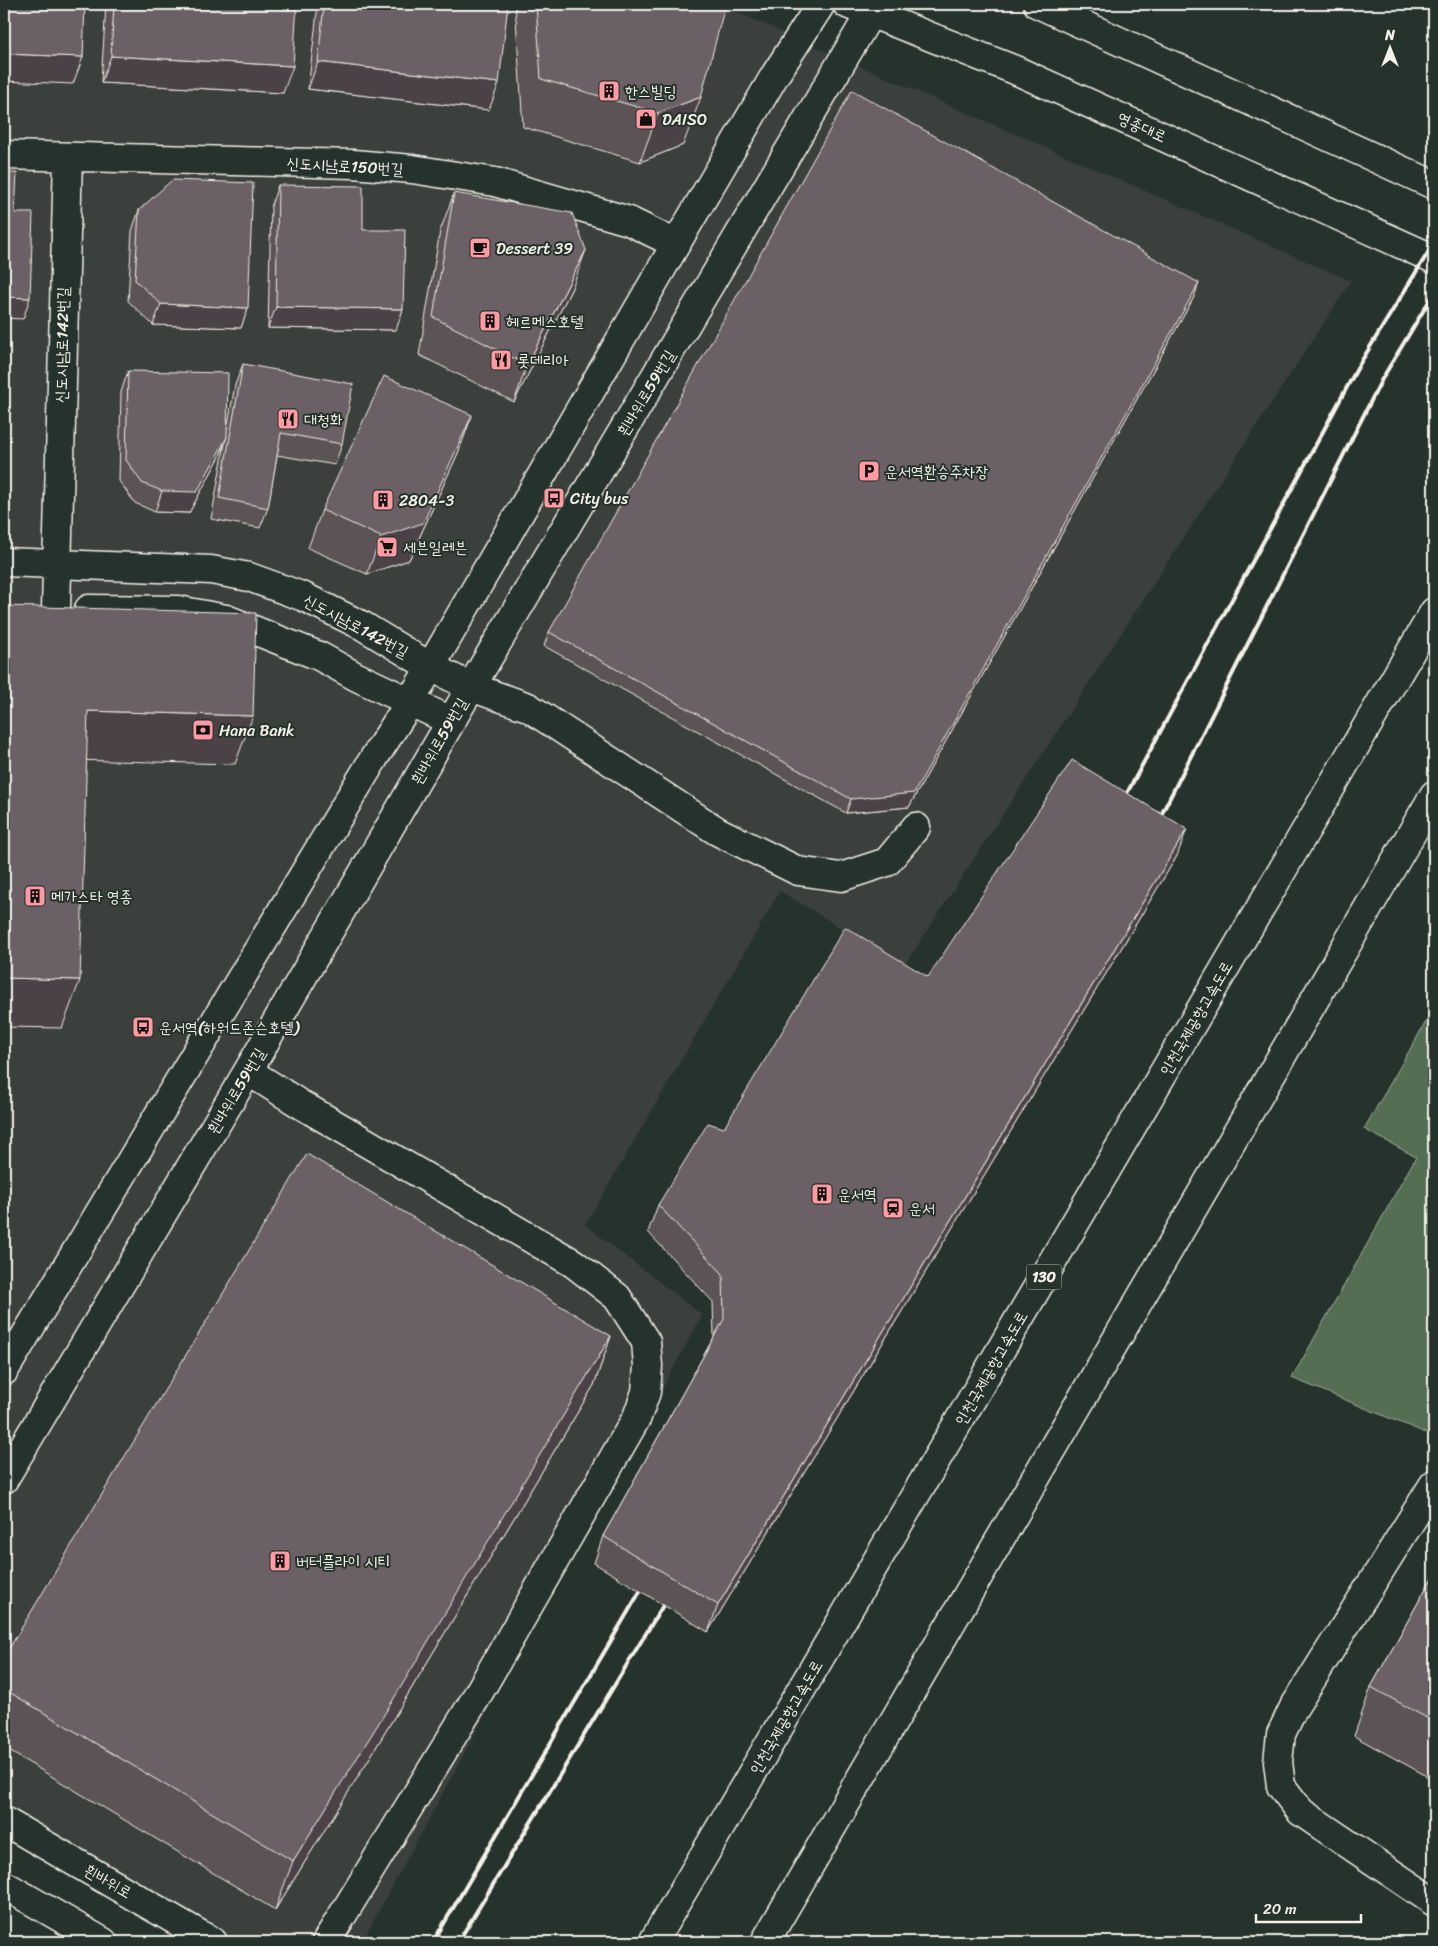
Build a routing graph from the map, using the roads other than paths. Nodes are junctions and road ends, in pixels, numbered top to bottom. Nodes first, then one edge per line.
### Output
1 (821, 4) edge
2 (1038, 4) edge
3 (864, 7) edge
4 (4, 155) edge
5 (68, 157) junction
6 (1434, 185) edge
7 (676, 244) junction
8 (1434, 259) edge
9 (4, 562) edge
10 (58, 563) junction
11 (1434, 612) edge
12 (429, 666) junction
13 (471, 686) junction
14 (410, 702) junction
15 (452, 721) junction
16 (1434, 795) edge
17 (916, 827) dead end
18 (248, 1071) junction
19 (4, 1372) edge
20 (4, 1479) edge
21 (1434, 1484) edge
22 (4, 1821) edge
23 (4, 1885) edge
24 (1434, 1902) edge
25 (103, 1942) edge
26 (213, 1942) edge
27 (326, 1942) edge
28 (653, 1942) edge
29 (765, 1942) edge

1 - 7 main road
2 - 6 main road
3 - 8 main road, 영종대로
3 - 13 main road, 흰바위로59번길
4 - 5 main road, 신도시남로150번길
5 - 7 main road, 신도시남로150번길
5 - 10 main road, 신도시남로142번길
7 - 12 main road
9 - 10 main road, 신도시남로142번길
10 - 12 main road, 신도시남로142번길
10 - 14 main road, 신도시남로142번길
11 - 28 main road, 인천국제공항고속도로 / 130
12 - 13 main road, 신도시남로142번길
12 - 14 main road
13 - 15 main road, 흰바위로59번길
13 - 17 main road, 신도시남로142번길
14 - 15 main road, 신도시남로142번길
14 - 19 main road
15 - 18 main road, 흰바위로59번길
16 - 29 main road
18 - 20 main road, 흰바위로59번길
18 - 27 main road
21 - 24 main road
22 - 26 main road, 흰바위로
23 - 25 main road

